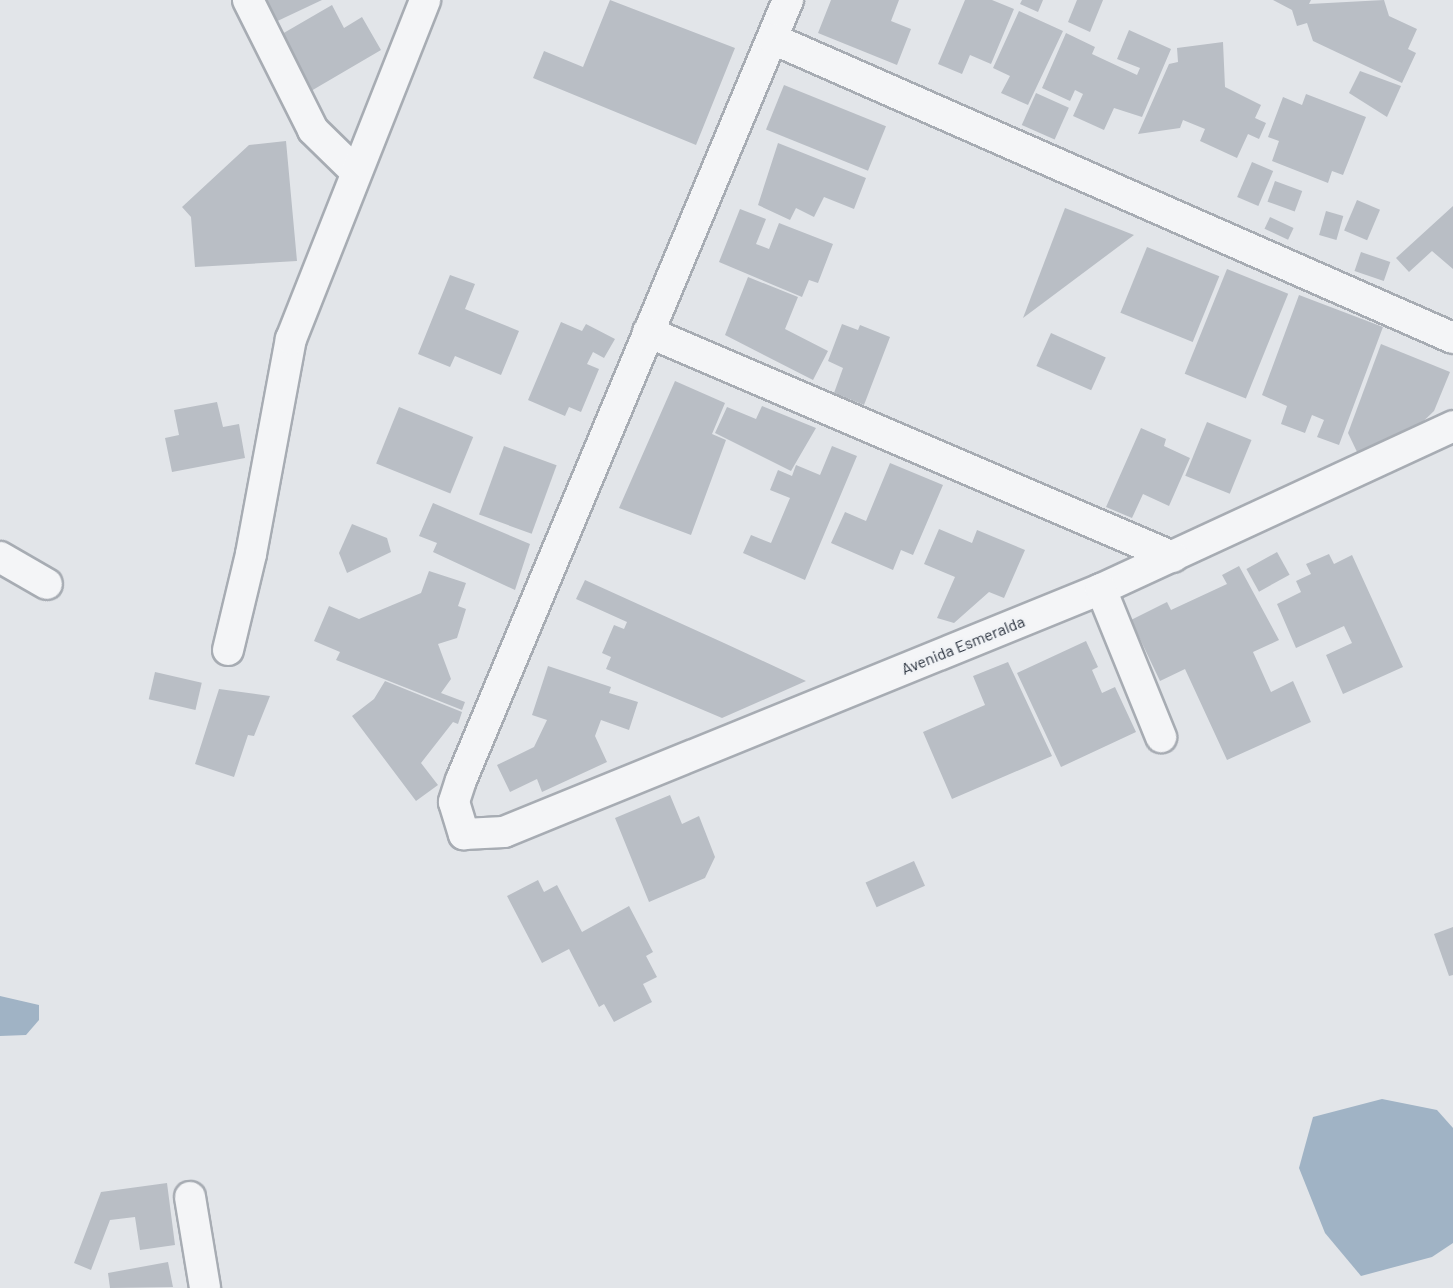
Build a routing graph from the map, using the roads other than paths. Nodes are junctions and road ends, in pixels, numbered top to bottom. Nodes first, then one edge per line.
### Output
1 (248, 0) edge
2 (425, 0) edge
3 (788, 0) edge
4 (773, 39) junction
5 (355, 171) junction
6 (648, 332) junction
7 (1453, 338) edge
8 (1453, 426) edge
9 (0, 557) edge
10 (1173, 557) junction
11 (47, 584) dead end
12 (1101, 589) junction
13 (228, 650) dead end
14 (1161, 737) dead end
15 (190, 1197) dead end
16 (205, 1288) edge

1 - 5 street
2 - 5 street
3 - 4 street
4 - 6 street
4 - 7 street
5 - 13 street
6 - 10 street
6 - 12 street, Avenida Esmeralda
8 - 10 street, Avenida Esmeralda
9 - 11 street
10 - 12 street, Avenida Esmeralda
12 - 14 street
15 - 16 street

